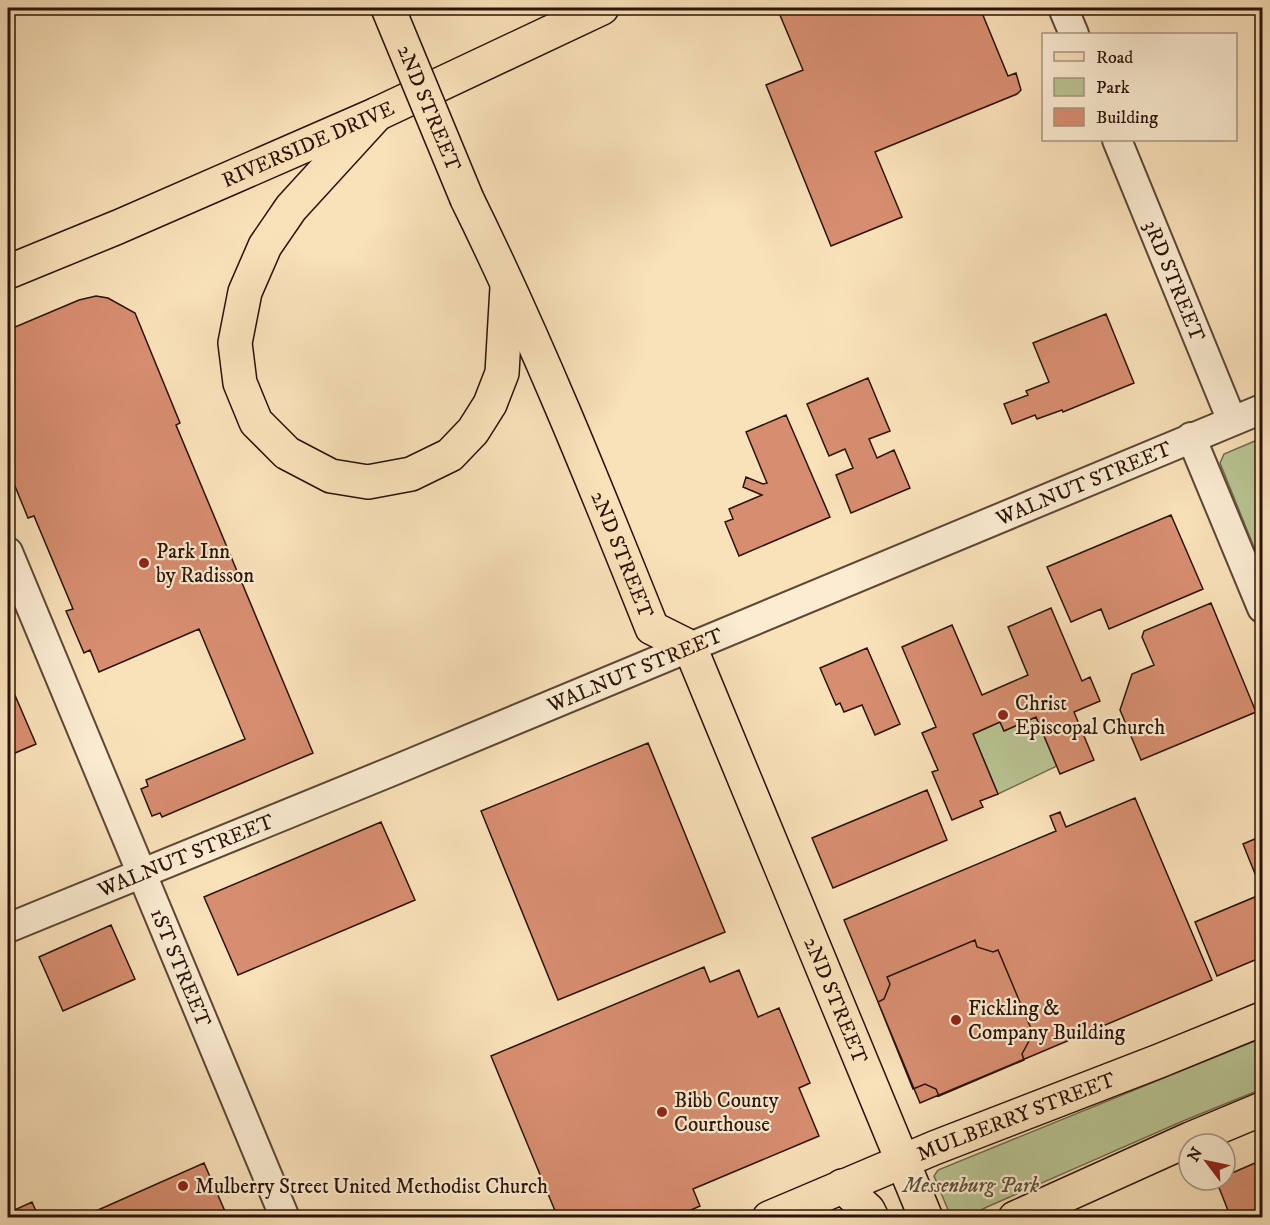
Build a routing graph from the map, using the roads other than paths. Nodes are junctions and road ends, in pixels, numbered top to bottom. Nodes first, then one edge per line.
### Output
1 (388, 8) edge
2 (602, 8) edge
3 (1063, 8) edge
4 (1074, 33) edge
5 (377, 114) junction
6 (1117, 141) edge
7 (8, 272) edge
8 (507, 279) junction
9 (1263, 409) edge
10 (1232, 421) junction
11 (1191, 437) junction
12 (8, 552) edge
13 (1263, 608) edge
14 (690, 646) junction
15 (141, 873) junction
16 (8, 928) edge
17 (1263, 1019) edge
18 (1263, 1109) edge
19 (902, 1160) junction
20 (842, 1186) junction
21 (285, 1218) edge
22 (769, 1218) edge
23 (872, 1218) edge
24 (926, 1218) edge
25 (1015, 1218) edge

1 - 8 main road, 2ND STREET, bridge
2 - 5 main road, RIVERSIDE DRIVE
3 - 4 street
5 - 7 main road, RIVERSIDE DRIVE
5 - 8 main road
6 - 10 street, 3RD STREET
8 - 14 main road, 2ND STREET
9 - 10 street, WALNUT STREET
10 - 11 street, WALNUT STREET
11 - 13 street
11 - 14 street, WALNUT STREET
12 - 15 street, 1ST STREET
14 - 15 street, WALNUT STREET
14 - 19 main road, 2ND STREET
15 - 16 street, WALNUT STREET
15 - 21 street, 1ST STREET
17 - 19 main road, MULBERRY STREET
18 - 25 main road
19 - 20 main road, MULBERRY STREET
19 - 24 main road, 2ND STREET
20 - 22 main road, MULBERRY STREET
20 - 23 main road

